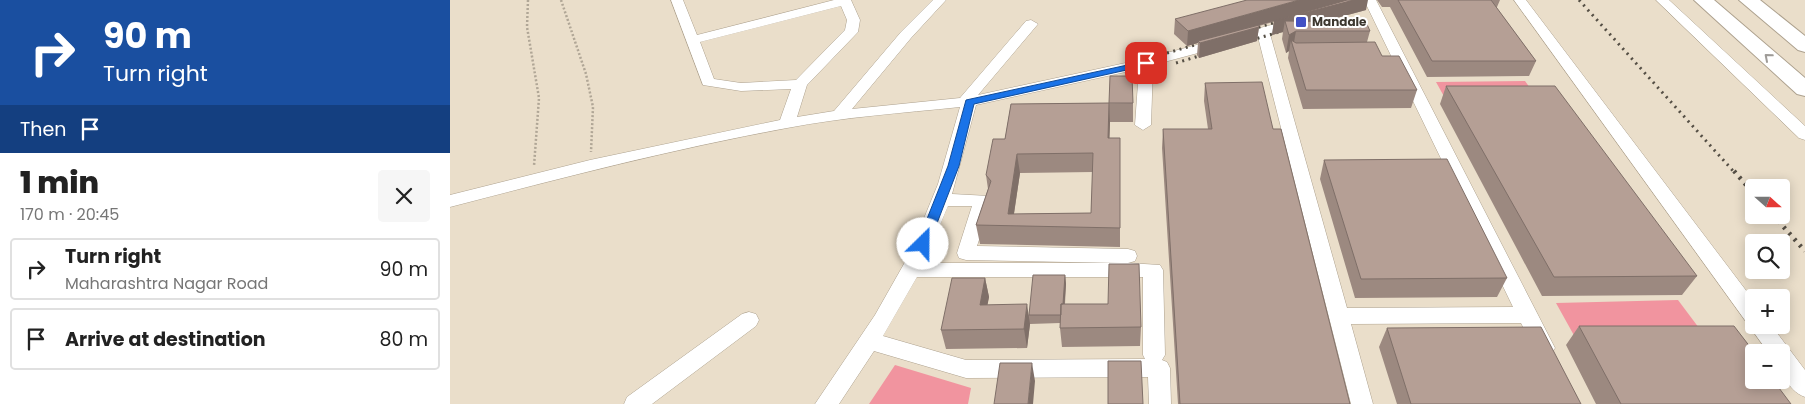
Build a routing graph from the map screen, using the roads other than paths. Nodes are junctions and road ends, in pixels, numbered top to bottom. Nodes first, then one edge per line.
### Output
1 (677, 0) edge
2 (844, 0) edge
3 (940, 0) edge
4 (1520, 0) edge
5 (1662, 0) edge
6 (1703, 0) edge
7 (1725, 0) edge
8 (1748, 0) edge
9 (1770, 0) edge
10 (1366, 1) edge
11 (1311, 18) edge
12 (1031, 24) dead end
13 (1805, 27) edge
14 (1263, 32) junction
15 (692, 40) junction
16 (1805, 46) edge
17 (1378, 54) edge
18 (1397, 54) junction
19 (1146, 63) junction
20 (1805, 67) edge
21 (800, 84) junction
22 (1805, 89) edge
23 (967, 102) junction
24 (839, 115) junction
25 (787, 123) junction
26 (1143, 125) dead end
27 (1805, 135) edge
28 (941, 200) junction
29 (450, 201) edge
30 (1128, 256) dead end
31 (911, 270) junction
32 (1745, 305) edge
33 (1527, 315) junction
34 (1338, 316) junction
35 (749, 320) dead end
36 (870, 340) junction
37 (1154, 355) dead end
38 (1549, 359) edge
39 (1790, 367) edge
40 (1805, 387) edge
41 (635, 404) edge
42 (826, 404) edge
43 (1160, 404) edge
44 (1362, 404) edge

1 - 15 street
2 - 15 street
2 - 21 street
3 - 24 street
4 - 32 street
5 - 27 street
22 -> 6 highway
7 - 20 highway
8 - 16 highway
9 - 13 highway
10 - 18 street
11 - 14 street
12 - 23 street
14 - 19 street
14 - 34 street
15 - 21 street
17 - 18 street
18 - 33 street
19 - 23 street
19 - 26 street
21 - 25 street
23 - 24 street
23 - 28 street
24 - 25 street
25 - 29 street
28 - 30 street
28 - 31 street
31 - 36 street
31 - 37 street
33 - 34 street
33 - 38 street
34 - 44 street
35 - 41 street
36 - 42 street
36 - 43 street
39 - 40 street

